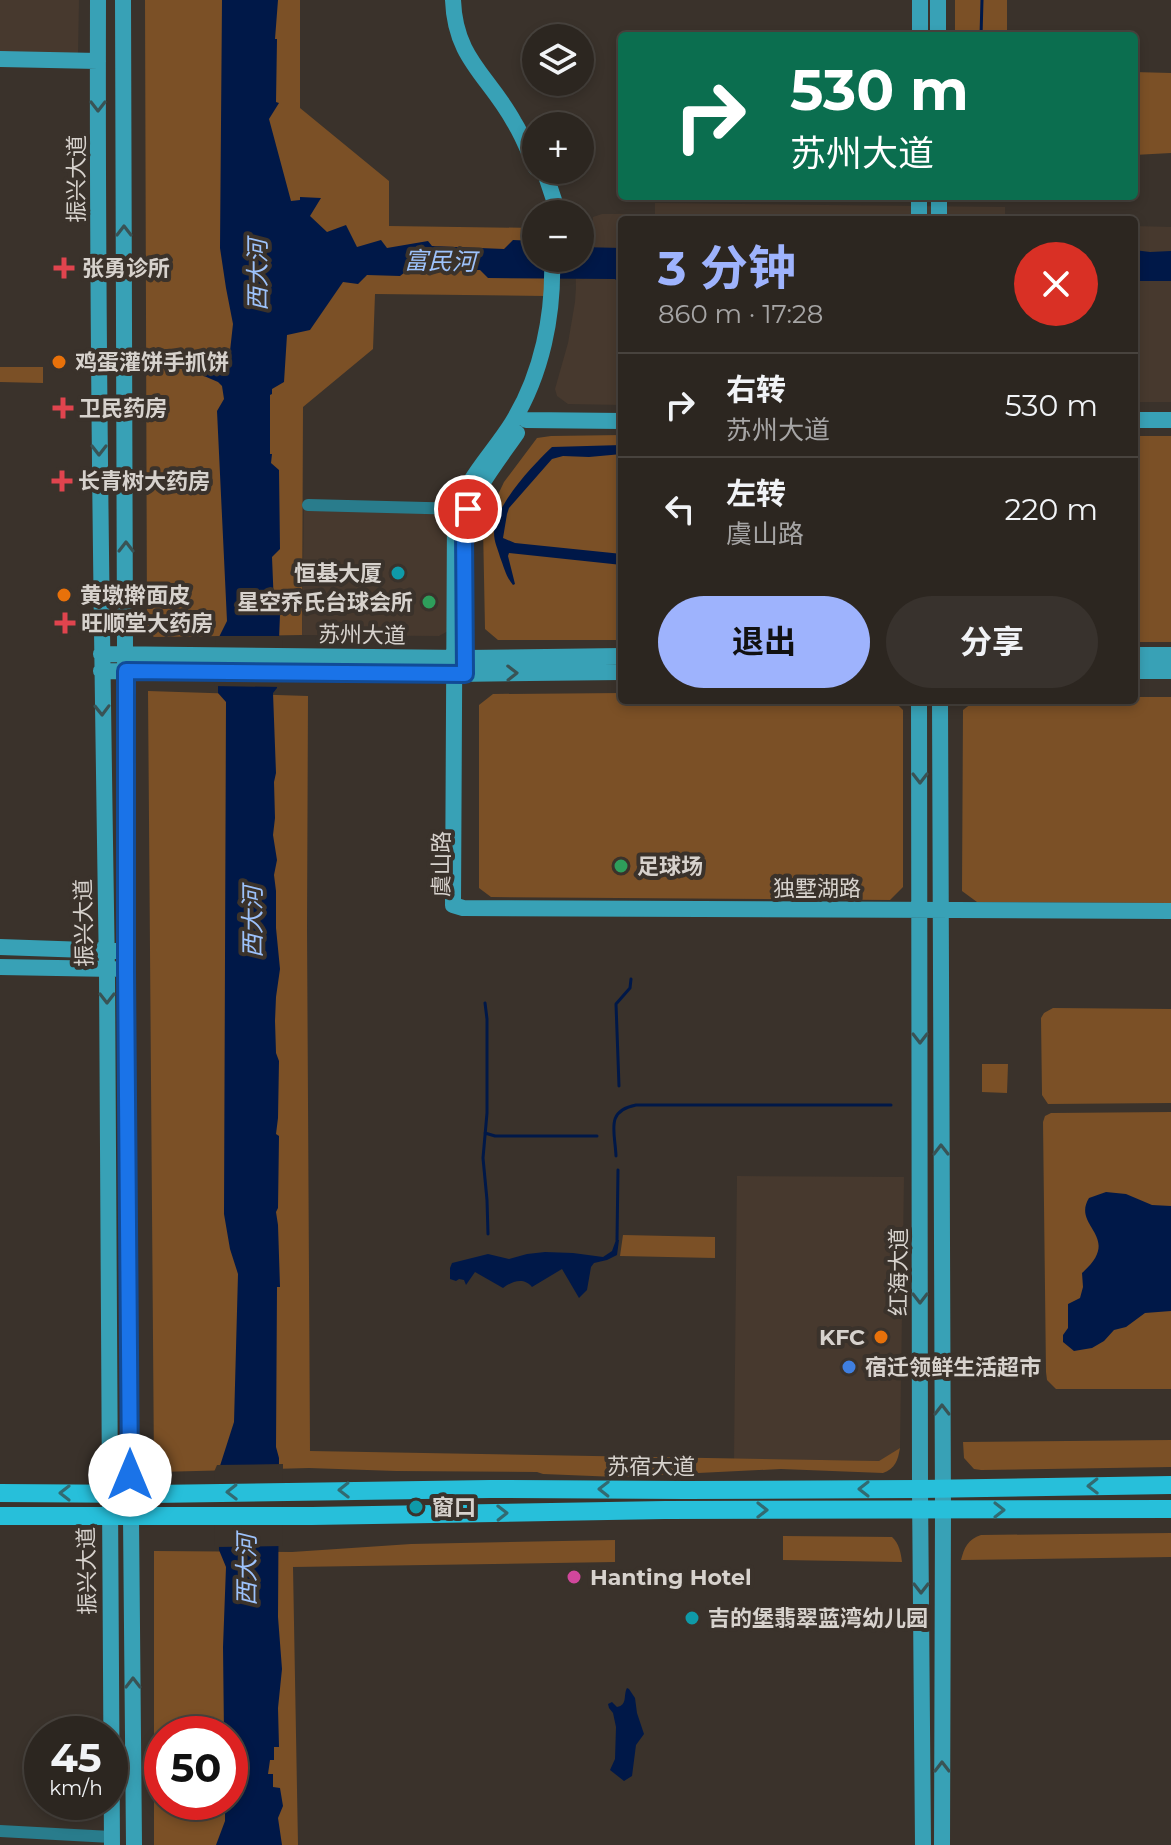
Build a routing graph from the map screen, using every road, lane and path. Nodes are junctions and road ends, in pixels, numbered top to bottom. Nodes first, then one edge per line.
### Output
1 (98, 0) edge
2 (123, 0) edge
3 (453, 0) edge
4 (462, 0) edge
5 (920, 0) edge
6 (938, 0) edge
7 (920, 32) edge
8 (938, 32) edge
9 (0, 59) edge
10 (98, 61) junction
11 (522, 122) edge
12 (522, 138) edge
13 (555, 272) edge
14 (557, 272) edge
15 (556, 279) junction
16 (526, 420) junction
17 (1138, 420) edge
18 (1171, 420) edge
19 (618, 421) edge
20 (308, 505) dead end
21 (463, 509) junction
22 (1138, 655) edge
23 (1171, 655) edge
24 (618, 656) edge
25 (126, 662) junction
26 (101, 663) junction
27 (460, 666) junction
28 (1138, 671) edge
29 (1171, 671) edge
30 (618, 672) edge
31 (919, 704) edge
32 (940, 704) edge
33 (463, 908) joint
34 (920, 910) junction
35 (940, 910) junction
36 (1171, 911) edge
37 (0, 947) edge
38 (106, 950) junction
39 (126, 951) junction
40 (0, 967) edge
41 (107, 969) junction
42 (126, 970) junction
43 (1171, 1485) edge
44 (942, 1488) junction
45 (920, 1489) junction
46 (0, 1493) edge
47 (109, 1493) junction
48 (131, 1493) junction
49 (1171, 1509) edge
50 (921, 1510) junction
51 (943, 1510) junction
52 (0, 1516) edge
53 (108, 1517) junction
54 (131, 1517) junction
55 (0, 1831) edge
56 (112, 1841) edge
57 (134, 1845) edge
58 (923, 1845) edge
59 (942, 1845) edge

1 - 10 main road, 振兴大道
25 -> 2 main road, 振兴大道
3 - 12 main road
4 - 11 main road
5 - 7 main road
6 - 8 main road
9 - 10 main road
10 -> 26 main road, 振兴大道
13 - 15 main road, 虞山路
14 - 15 main road, 虞山路
15 - 16 main road, 虞山路
15 - 21 main road, 虞山路
16 - 19 main road
16 - 21 main road, 虞山路
17 - 18 main road
20 - 21 street
21 - 27 main road, 虞山路
22 - 23 main road
24 - 27 main road, 苏州大道
25 - 26 main road, 苏州大道
25 - 27 main road, 苏州大道
25 - 39 main road, 振兴大道
26 -> 38 main road, 振兴大道
27 -> 30 main road, 苏州大道
27 - 33 main road, 虞山路
28 - 29 main road
31 -> 34 main road, 红海大道
32 - 35 main road, 红海大道
33 - 34 main road, 独墅湖路
34 - 35 main road, 独墅湖路
34 -> 45 main road, 红海大道
35 - 36 main road, 独墅湖路
44 -> 35 main road, 红海大道
37 - 38 main road
38 - 39 main road
38 - 41 main road, 振兴大道
39 - 42 main road, 振兴大道
40 - 41 main road
41 - 42 main road
41 -> 47 main road, 振兴大道
42 - 48 main road, 振兴大道
43 -> 44 main road, 苏宿大道
44 - 45 main road, 苏宿大道
44 - 51 main road, 红海大道
45 -> 48 main road, 苏宿大道
45 - 50 main road, 红海大道
47 -> 46 main road, 苏宿大道
47 - 48 main road, 苏宿大道
47 - 53 main road, 振兴大道
48 - 54 main road, 振兴大道
51 -> 49 main road, 苏宿大道
50 - 51 main road, 苏宿大道
54 -> 50 main road, 苏宿大道
50 -> 58 main road, 红海大道
59 -> 51 main road, 红海大道
52 - 53 main road, 苏宿大道
53 - 54 main road, 苏宿大道
53 - 56 main road, 振兴大道
57 -> 54 main road, 振兴大道
55 - 56 street

